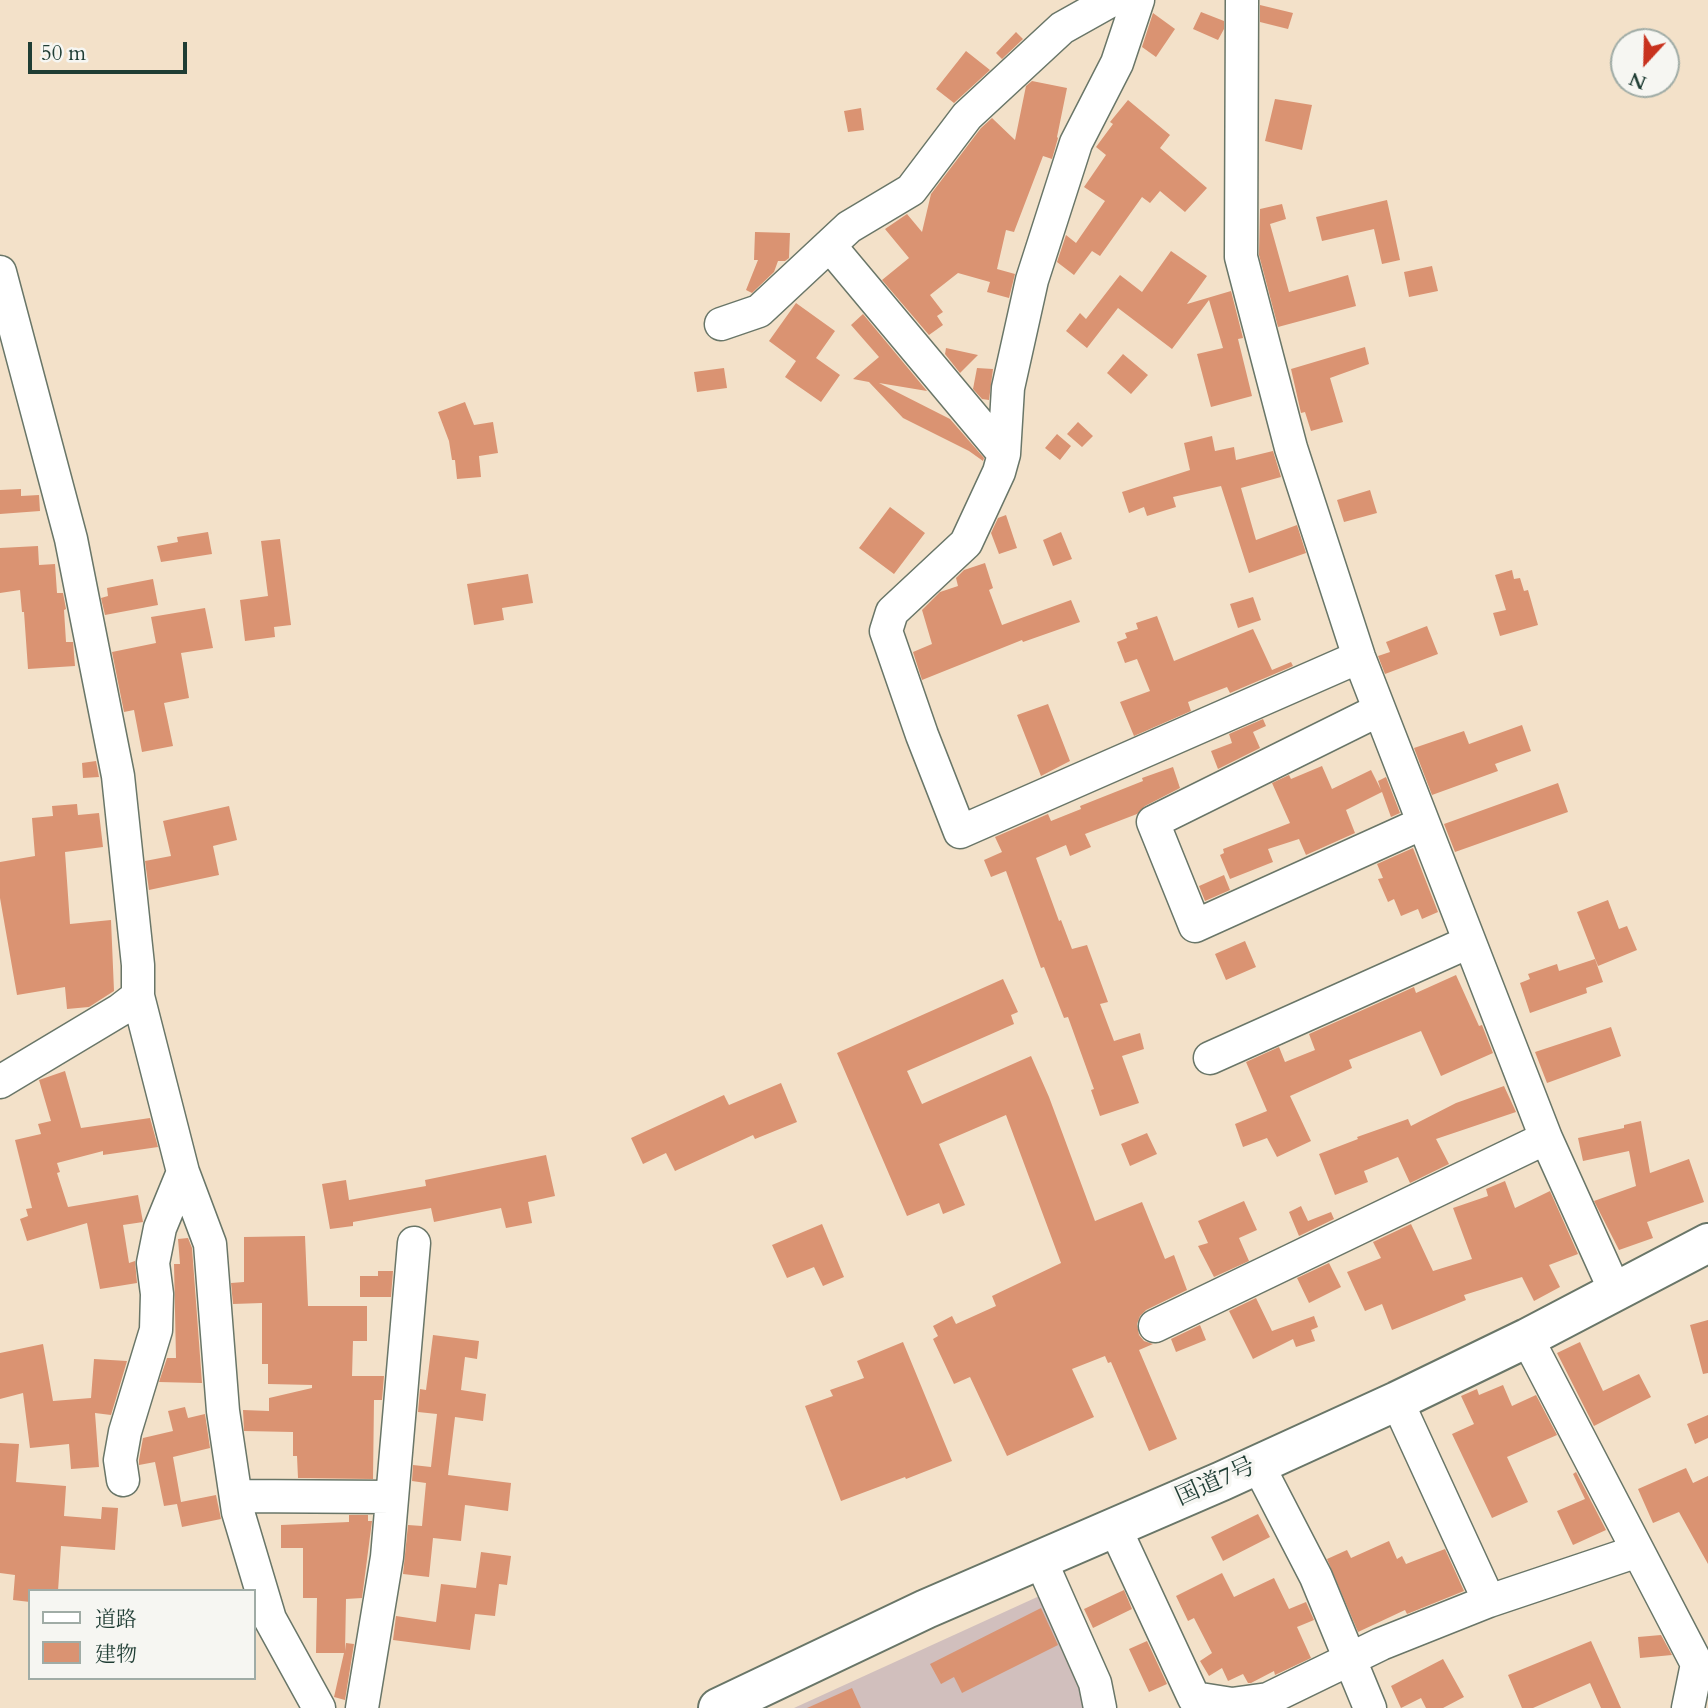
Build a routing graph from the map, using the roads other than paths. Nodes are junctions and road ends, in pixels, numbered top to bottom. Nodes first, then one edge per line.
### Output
1 (1112, 0) edge
2 (1138, 0) edge
3 (1242, 0) edge
4 (830, 246) junction
5 (0, 272) edge
6 (721, 324) dead end
7 (1004, 454) junction
8 (1359, 657) junction
9 (1380, 710) junction
10 (1423, 823) junction
11 (1469, 942) junction
12 (138, 996) junction
13 (1210, 1058) dead end
14 (0, 1082) edge
15 (1546, 1138) junction
16 (183, 1172) junction
17 (414, 1243) dead end
18 (1708, 1243) edge
19 (1616, 1293) junction
20 (1155, 1326) dead end
21 (1527, 1338) junction
22 (1397, 1401) junction
23 (1258, 1465) junction
24 (123, 1480) dead end
25 (236, 1496) junction
26 (392, 1497) junction
27 (1114, 1527) junction
28 (1638, 1551) junction
29 (1040, 1559) junction
30 (1489, 1601) junction
31 (1349, 1661) junction
32 (319, 1708) edge
33 (362, 1708) edge
34 (718, 1708) edge
35 (1100, 1708) edge
36 (1370, 1708) edge
37 (1688, 1708) edge

1 - 4 street
2 - 7 street
3 - 8 street
4 - 6 street
4 - 7 street
5 - 12 street
7 - 8 street
8 - 9 street
9 - 10 street
9 - 10 street
10 - 11 street
11 - 13 street
11 - 15 street
12 - 14 street
12 - 16 street
15 - 19 street
15 - 20 street
16 - 24 street
16 - 25 street
17 - 26 street
18 - 19 highway, 国道7号
19 - 21 highway, 国道7号
21 - 22 highway, 国道7号
21 - 28 street
22 - 23 highway, 国道7号
22 - 30 street
23 - 27 highway, 国道7号
23 - 31 street
25 - 26 street
25 - 32 street
26 - 33 street
27 - 29 highway, 国道7号
27 - 31 street
28 - 30 street
28 - 37 street
29 - 34 highway, 国道7号
29 - 35 street
30 - 31 street
31 - 36 street

